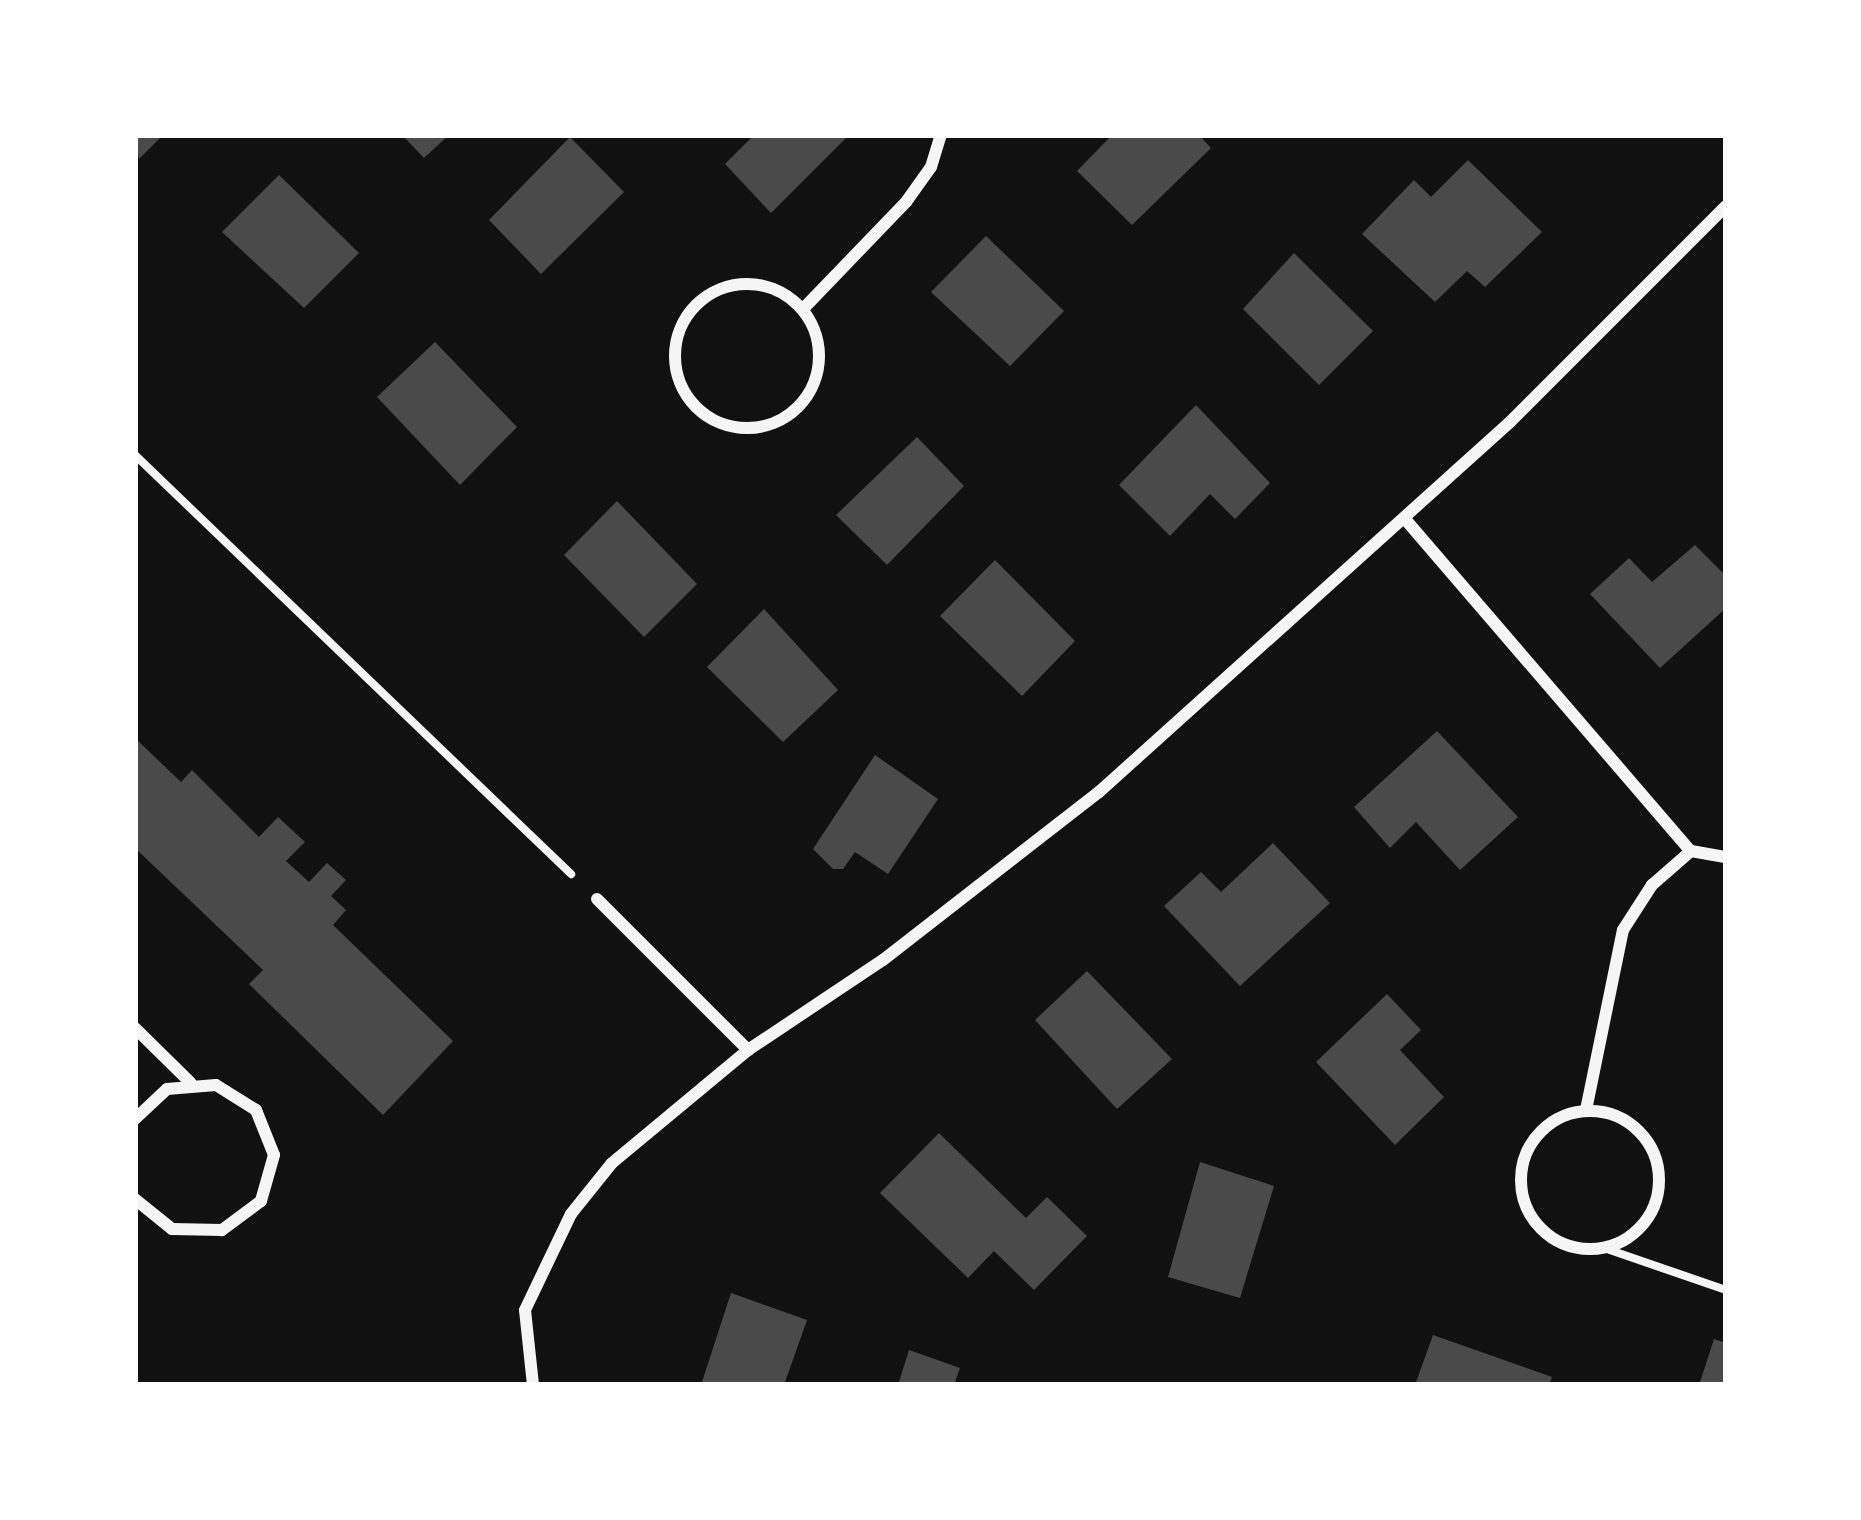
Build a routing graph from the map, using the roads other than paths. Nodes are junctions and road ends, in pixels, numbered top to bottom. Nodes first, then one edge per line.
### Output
1 (941, 135) edge
2 (1726, 206) edge
3 (803, 309) junction
4 (1405, 519) junction
5 (1691, 851) junction
6 (1726, 857) edge
7 (597, 898) road end
8 (135, 1028) edge
9 (748, 1050) junction
10 (191, 1083) junction
11 (1586, 1110) junction
12 (135, 1119) edge
13 (135, 1199) edge
14 (533, 1385) edge

1 - 3 street
2 - 4 street
3 - 3 street
4 - 5 street
4 - 9 street
5 - 6 street
5 - 11 street
7 - 9 street
8 - 10 street
9 - 14 street
10 - 12 street
10 - 13 street
11 - 11 street

